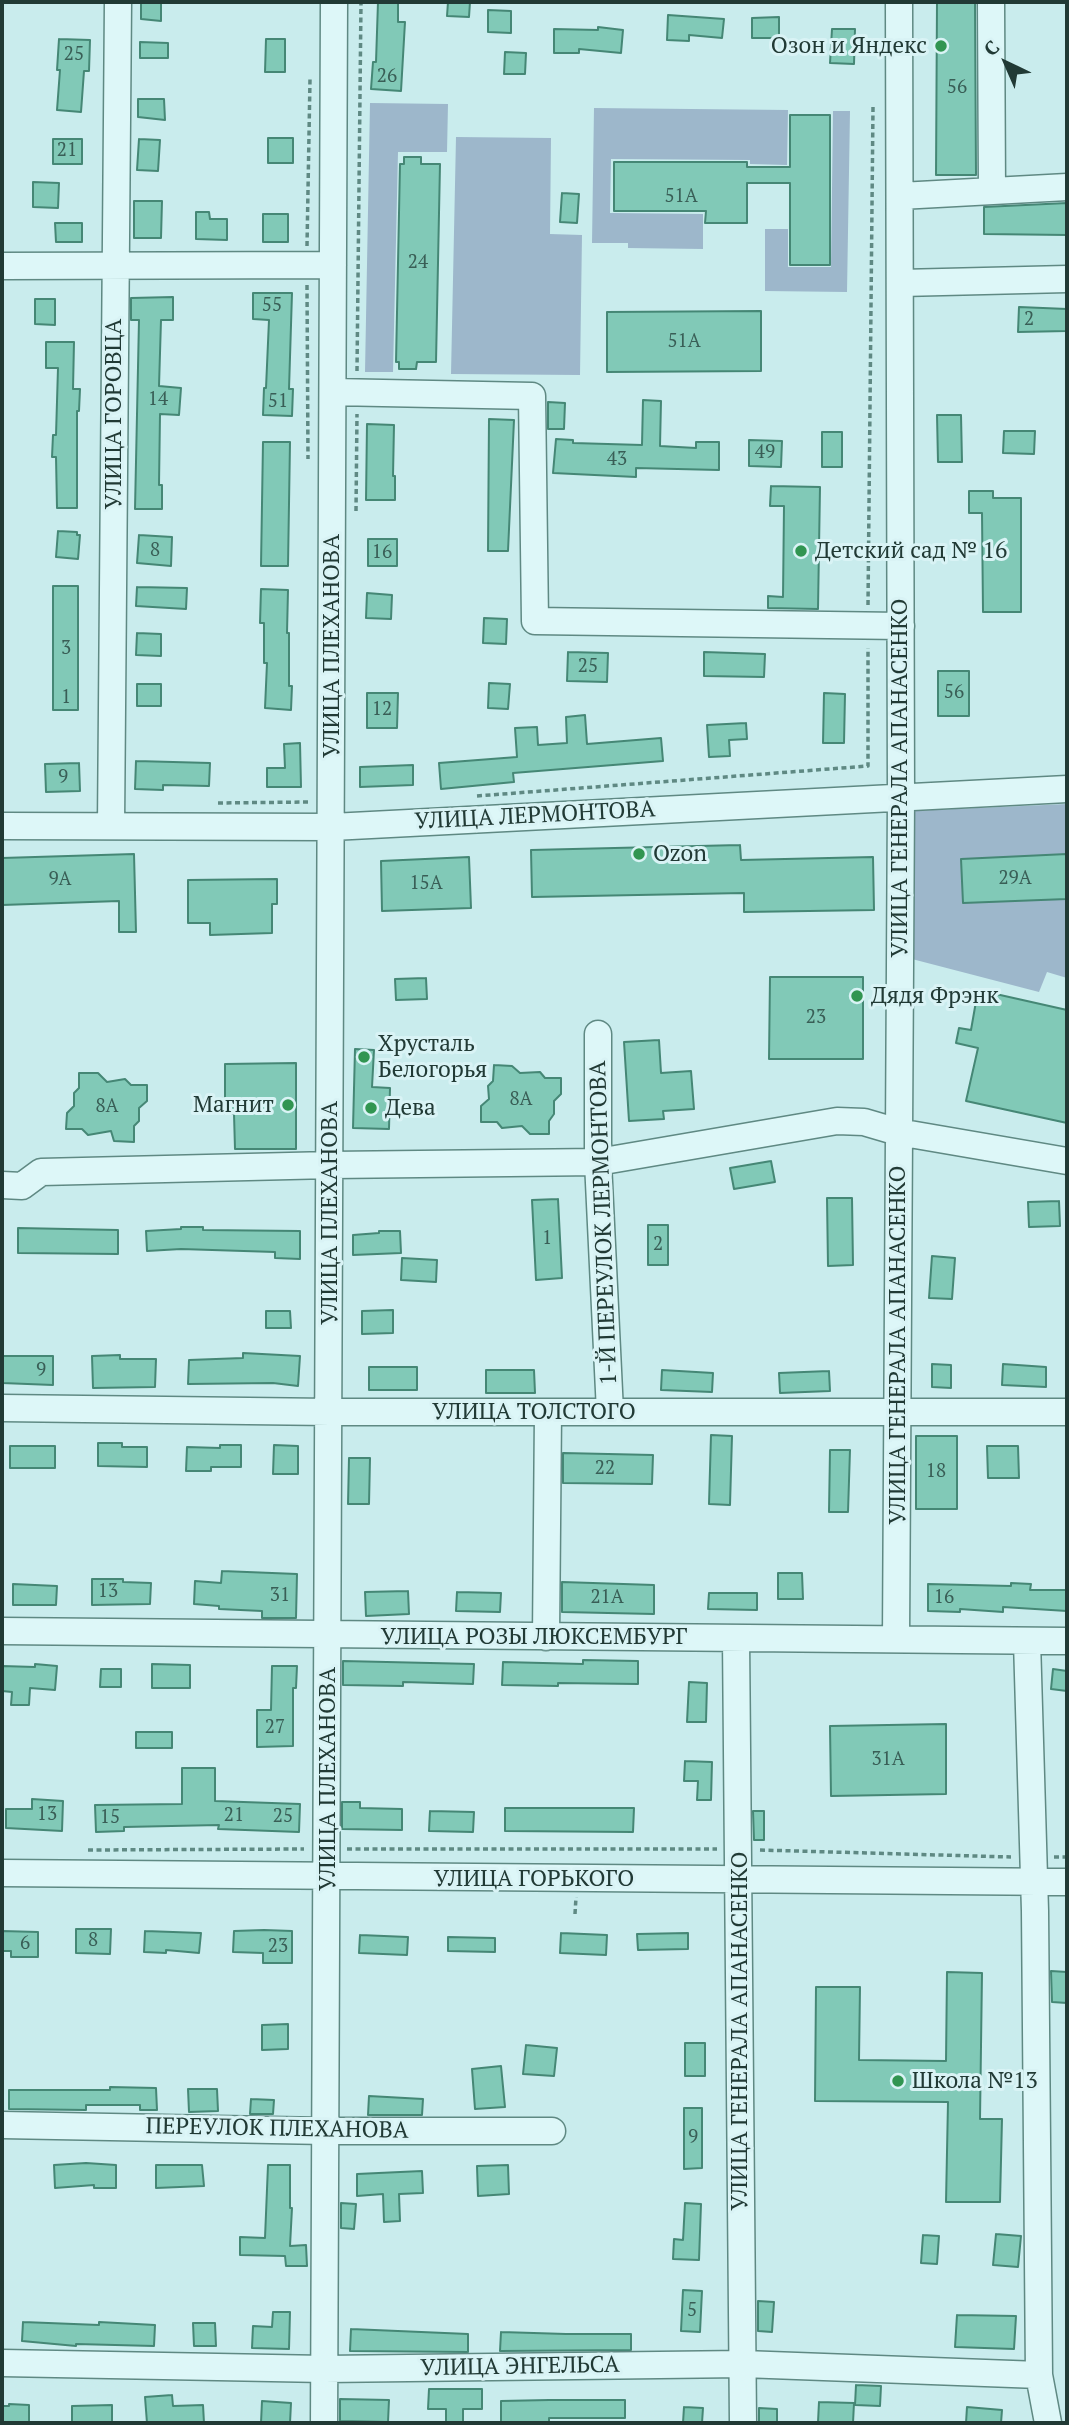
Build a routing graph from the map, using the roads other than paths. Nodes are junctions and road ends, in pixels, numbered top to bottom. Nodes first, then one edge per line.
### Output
1 (118, 2) edge
2 (334, 2) edge
3 (899, 2) edge
4 (991, 2) edge
5 (1067, 187) edge
6 (992, 191) junction
7 (900, 196) junction
8 (334, 265) junction
9 (2, 266) edge
10 (115, 266) junction
11 (1067, 279) edge
12 (901, 283) junction
13 (333, 392) junction
14 (901, 626) junction
15 (1067, 789) edge
16 (901, 797) junction
17 (111, 825) junction
18 (2, 826) edge
19 (332, 827) junction
20 (598, 1034) dead end
21 (898, 1132) junction
22 (1067, 1161) edge
23 (598, 1162) junction
24 (331, 1165) junction
25 (2, 1185) edge
26 (2, 1408) edge
27 (330, 1412) junction
28 (548, 1412) junction
29 (610, 1412) junction
30 (898, 1412) junction
31 (1067, 1412) edge
32 (2, 1631) edge
33 (329, 1635) junction
34 (546, 1637) junction
35 (736, 1638) junction
36 (896, 1639) junction
37 (1027, 1641) junction
38 (1067, 1641) edge
39 (1033, 1870) junction
40 (2, 1873) edge
41 (328, 1877) junction
42 (738, 1880) junction
43 (1067, 1882) edge
44 (2, 2125) edge
45 (326, 2131) junction
46 (552, 2131) dead end
47 (2, 2363) edge
48 (743, 2364) junction
49 (325, 2369) junction
50 (1039, 2375) junction
51 (324, 2423) edge
52 (743, 2423) edge
53 (1048, 2423) edge

1 - 10 street, УЛИЦА ГОРОВЦА
2 - 8 street, УЛИЦА ПЛЕХАНОВА
3 - 7 street, УЛИЦА ГЕНЕРАЛА АПАНАСЕНКО
4 - 6 street
5 - 6 street
6 - 7 street
7 - 12 street, УЛИЦА ГЕНЕРАЛА АПАНАСЕНКО
8 - 10 street
8 - 13 street, УЛИЦА ПЛЕХАНОВА
9 - 10 street
10 - 17 street, УЛИЦА ГОРОВЦА
11 - 12 street
12 - 14 street, УЛИЦА ГЕНЕРАЛА АПАНАСЕНКО
13 - 14 street
13 - 19 street, УЛИЦА ПЛЕХАНОВА
14 - 16 street, УЛИЦА ГЕНЕРАЛА АПАНАСЕНКО
15 - 16 street, УЛИЦА ЛЕРМОНТОВА
16 - 19 street, УЛИЦА ЛЕРМОНТОВА
16 - 21 street, УЛИЦА ГЕНЕРАЛА АПАНАСЕНКО
17 - 18 street, УЛИЦА ЛЕРМОНТОВА
17 - 19 street, УЛИЦА ЛЕРМОНТОВА
19 - 24 street, УЛИЦА ПЛЕХАНОВА
20 - 23 street, 1-Й ПЕРЕУЛОК ЛЕРМОНТОВА
21 - 22 street
21 - 23 street
21 - 30 street, УЛИЦА ГЕНЕРАЛА АПАНАСЕНКО
23 - 24 street
23 - 29 street, 1-Й ПЕРЕУЛОК ЛЕРМОНТОВА
24 - 25 street
24 - 27 street, УЛИЦА ПЛЕХАНОВА
26 - 27 street, УЛИЦА ТОЛСТОГО
27 - 28 street, УЛИЦА ТОЛСТОГО
27 - 33 street, УЛИЦА ПЛЕХАНОВА
28 - 29 street, УЛИЦА ТОЛСТОГО
28 - 34 street
29 - 30 street, УЛИЦА ТОЛСТОГО
30 - 31 street, УЛИЦА ТОЛСТОГО
30 - 36 street, УЛИЦА ГЕНЕРАЛА АПАНАСЕНКО
32 - 33 street, УЛИЦА РОЗЫ ЛЮКСЕМБУРГ
33 - 34 street, УЛИЦА РОЗЫ ЛЮКСЕМБУРГ
33 - 41 street, УЛИЦА ПЛЕХАНОВА
34 - 35 street, УЛИЦА РОЗЫ ЛЮКСЕМБУРГ
35 - 36 street, УЛИЦА РОЗЫ ЛЮКСЕМБУРГ
35 - 42 street, УЛИЦА ГЕНЕРАЛА АПАНАСЕНКО
36 - 37 street, УЛИЦА РОЗЫ ЛЮКСЕМБУРГ
37 - 38 street, УЛИЦА РОЗЫ ЛЮКСЕМБУРГ
37 - 39 street
39 - 42 street, УЛИЦА ГОРЬКОГО
39 - 43 street, УЛИЦА ГОРЬКОГО
39 - 50 street
40 - 41 street, УЛИЦА ГОРЬКОГО
41 - 42 street, УЛИЦА ГОРЬКОГО
41 - 45 street, УЛИЦА ПЛЕХАНОВА
42 - 48 street, УЛИЦА ГЕНЕРАЛА АПАНАСЕНКО
44 - 45 street, ПЕРЕУЛОК ПЛЕХАНОВА
45 - 46 street, ПЕРЕУЛОК ПЛЕХАНОВА
45 - 49 street, УЛИЦА ПЛЕХАНОВА
47 - 49 street, УЛИЦА ЭНГЕЛЬСА
48 - 49 street, УЛИЦА ЭНГЕЛЬСА
48 - 50 street, УЛИЦА ЭНГЕЛЬСА
48 - 52 street, УЛИЦА ГЕНЕРАЛА АПАНАСЕНКО
49 - 51 street, УЛИЦА ПЛЕХАНОВА
50 - 53 street

